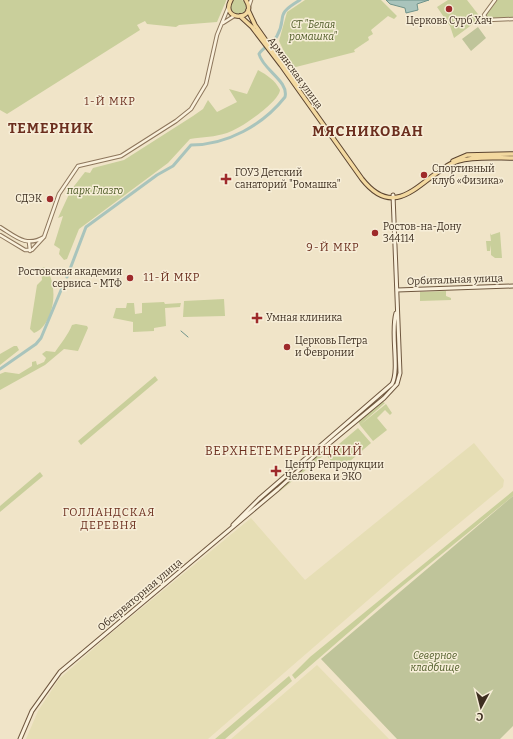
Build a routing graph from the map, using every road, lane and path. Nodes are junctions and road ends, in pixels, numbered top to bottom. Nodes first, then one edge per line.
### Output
1 (246, 0) edge
2 (251, 0) edge
3 (495, 0) edge
4 (229, 3) edge
5 (248, 8) junction
6 (234, 16) junction
7 (240, 16) junction
8 (513, 19) edge
9 (222, 25) junction
10 (263, 40) junction
11 (513, 154) edge
12 (468, 157) junction
13 (513, 158) edge
14 (393, 196) junction
15 (0, 227) edge
16 (0, 235) edge
17 (44, 237) junction
18 (29, 242) junction
19 (30, 251) junction
20 (513, 286) edge
21 (397, 290) junction
22 (398, 309) junction
23 (394, 342) junction
24 (399, 345) junction
25 (366, 407) junction
26 (366, 412) junction
27 (288, 474) junction
28 (292, 478) junction
29 (254, 504) junction
30 (257, 507) junction
31 (230, 529) junction
32 (19, 739) edge

1 - 5 main road, Армянская улица
2 - 5 street
3 - 8 street
4 - 6 main road
4 - 9 street
5 - 7 main road
5 - 10 main road, Армянская улица
6 - 7 main road
6 - 9 street
7 - 10 main road, Армянская улица
9 - 17 street
10 - 14 main road, Армянская улица
11 - 12 main road
12 - 13 main road
12 - 14 main road
14 - 21 main road, Обсерваторная улица
15 - 18 street
16 - 19 street
17 - 18 street
17 - 19 street
18 - 19 street
20 - 21 main road, Орбитальная улица
21 - 22 main road, Обсерваторная улица
22 - 23 main road, Обсерваторная улица
22 - 24 main road, Обсерваторная улица
23 - 24 main road
23 - 25 main road, Обсерваторная улица
24 - 26 main road, Обсерваторная улица
25 - 26 main road
25 - 27 main road, Обсерваторная улица
26 - 28 main road, Обсерваторная улица
27 - 28 main road
27 - 29 main road, Обсерваторная улица
28 - 30 main road, Обсерваторная улица
29 - 30 main road
29 - 31 main road, Обсерваторная улица
30 - 31 main road, Обсерваторная улица
31 - 32 main road, Обсерваторная улица

